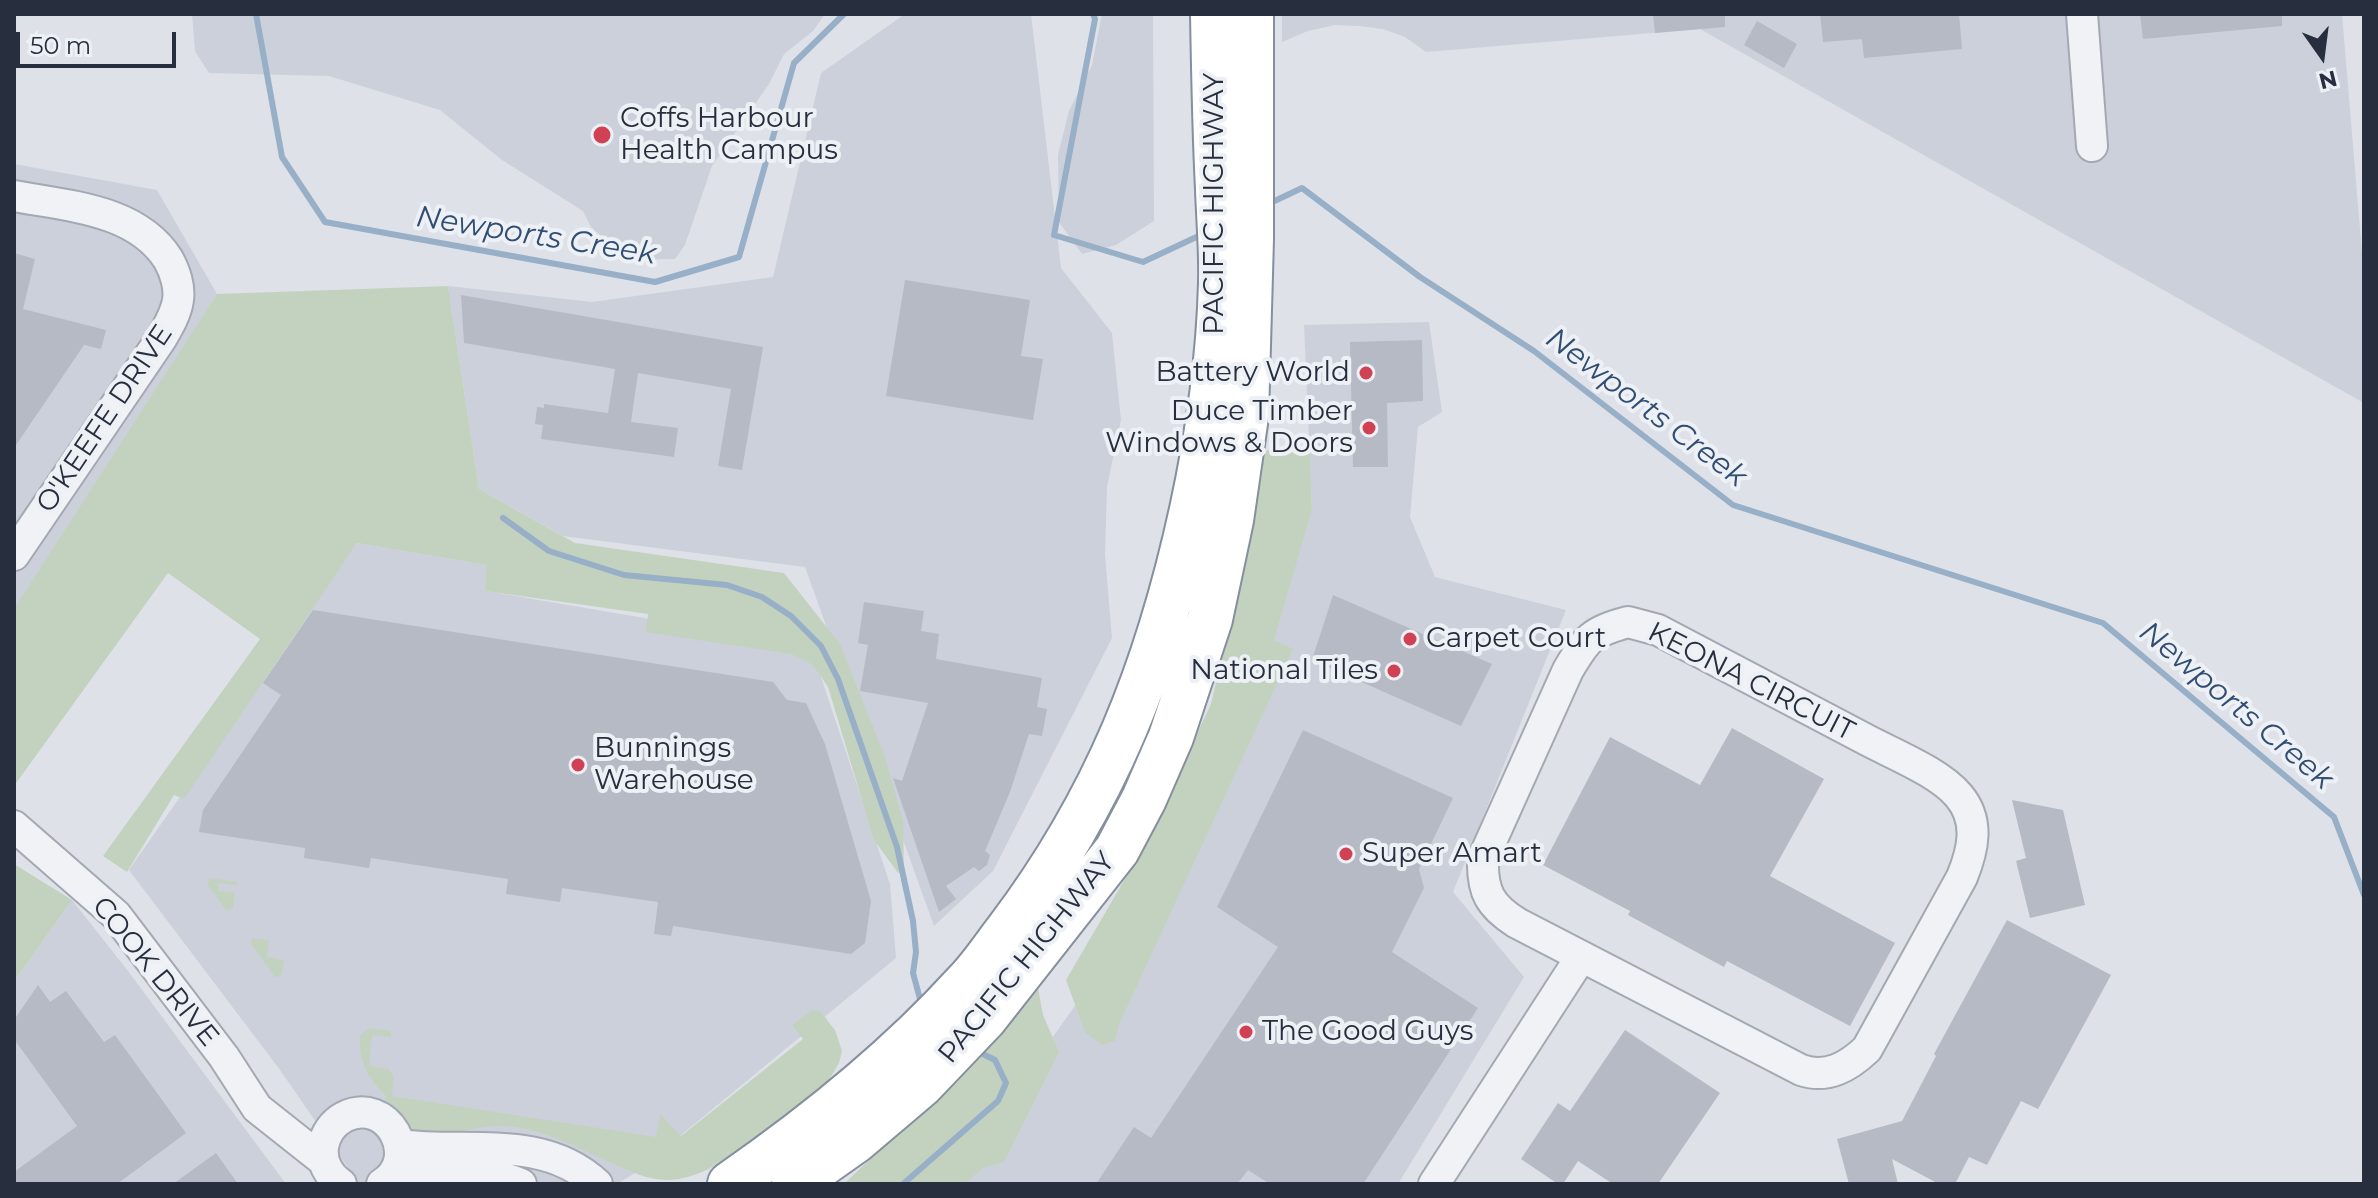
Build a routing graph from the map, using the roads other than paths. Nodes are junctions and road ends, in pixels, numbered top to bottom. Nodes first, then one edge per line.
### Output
1 (1213, 14) edge
2 (1251, 14) edge
3 (2082, 14) edge
4 (2092, 146) dead end
5 (1234, 185) junction
6 (14, 196) edge
7 (1236, 245) junction
8 (14, 555) edge
9 (14, 826) edge
10 (1581, 957) junction
11 (331, 1127) junction
12 (283, 1128) junction
13 (400, 1145) junction
14 (332, 1173) edge
15 (590, 1178) edge
16 (385, 1182) edge
17 (521, 1184) edge
18 (624, 1184) edge
19 (730, 1184) edge
20 (794, 1184) edge
21 (1434, 1184) edge

1 - 5 highway, PACIFIC HIGHWAY
2 - 5 highway, PACIFIC HIGHWAY
3 - 4 street
5 - 7 highway, PACIFIC HIGHWAY
6 - 8 street, O'KEEFE DRIVE
7 - 19 highway, PACIFIC HIGHWAY
7 - 20 highway, PACIFIC HIGHWAY
9 - 12 street, COOK DRIVE
10 - 10 street, KEONA CIRCUIT
10 - 21 street
11 - 12 street
11 - 13 street
11 - 14 street
12 - 14 street, COOK DRIVE
13 - 15 street
13 - 16 street
15 - 18 street
16 - 17 street

